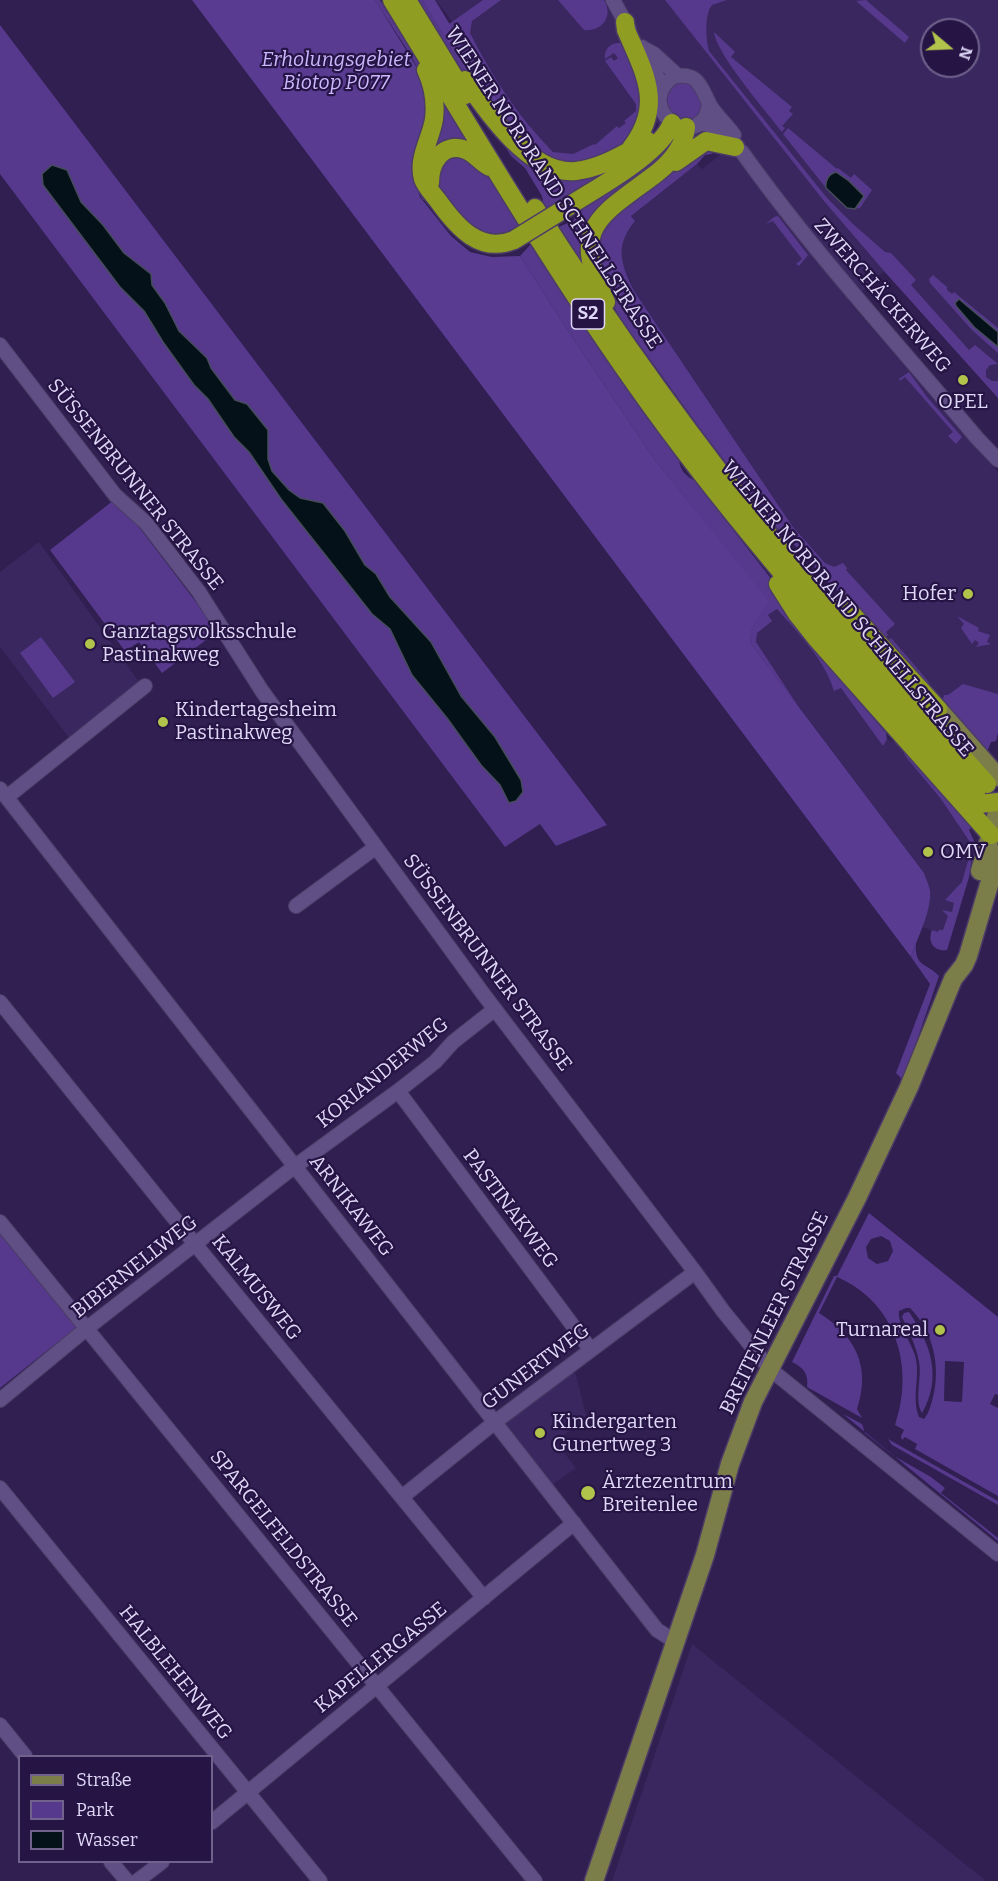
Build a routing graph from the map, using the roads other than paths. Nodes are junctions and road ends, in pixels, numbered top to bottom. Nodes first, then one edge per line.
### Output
1 (392, 0) edge
2 (407, 0) edge
3 (621, 7) edge
4 (643, 48) junction
5 (432, 53) junction
6 (678, 76) junction
7 (661, 92) junction
8 (709, 103) junction
9 (680, 122) junction
10 (738, 149) junction
11 (631, 156) junction
12 (663, 168) junction
13 (496, 170) junction
14 (431, 191) junction
15 (619, 336) junction
16 (0, 345) edge
17 (998, 460) edge
18 (753, 539) junction
19 (787, 557) junction
20 (145, 686) dead end
21 (938, 709) joint
22 (989, 758) edge
23 (987, 785) edge
24 (3, 793) edge
25 (956, 797) junction
26 (998, 802) edge
27 (998, 810) edge
28 (996, 835) edge
29 (376, 847) junction
30 (998, 854) edge
31 (993, 881) edge
32 (296, 906) dead end
33 (953, 979) junction
34 (0, 1002) edge
35 (495, 1009) junction
36 (398, 1091) junction
37 (295, 1166) junction
38 (0, 1222) edge
39 (195, 1244) junction
40 (695, 1272) junction
41 (86, 1329) junction
42 (591, 1350) junction
43 (770, 1369) junction
44 (0, 1400) edge
45 (495, 1422) junction
46 (0, 1488) edge
47 (402, 1497) junction
48 (574, 1523) junction
49 (998, 1554) edge
50 (484, 1598) junction
51 (676, 1642) junction
52 (378, 1685) junction
53 (0, 1725) edge
54 (25, 1755) edge
55 (247, 1793) junction
56 (213, 1821) edge
57 (112, 1863) edge
58 (161, 1863) edge
59 (127, 1881) edge
60 (137, 1881) edge
61 (320, 1881) edge
62 (535, 1881) edge
63 (594, 1881) edge

1 - 5 highway, WIENER NORDRAND SCHNELLSTRASSE / S2
2 - 5 highway, WIENER NORDRAND SCHNELLSTRASSE / S2
3 - 4 street
3 - 11 highway
4 - 6 street, ZWERCHÄCKERWEG
4 - 7 street
5 - 11 highway
5 - 13 highway, WIENER NORDRAND SCHNELLSTRASSE / S2
5 - 14 highway
5 - 15 highway, WIENER NORDRAND SCHNELLSTRASSE / S2
6 - 7 street
6 - 8 street, ZWERCHÄCKERWEG
7 - 9 street
8 - 9 street
8 - 10 street, ZWERCHÄCKERWEG
9 - 10 street, ZWERCHÄCKERWEG
9 - 11 highway
9 - 11 highway
9 - 12 highway
10 - 12 highway
10 - 17 street, ZWERCHÄCKERWEG
11 - 14 highway, bridge
12 - 15 highway
13 - 14 highway
13 - 18 highway, WIENER NORDRAND SCHNELLSTRASSE / S2
15 - 19 highway, WIENER NORDRAND SCHNELLSTRASSE / S2
16 - 29 street, SÜSSENBRUNNER STRASSE
18 - 23 highway, WIENER NORDRAND SCHNELLSTRASSE / S2
18 - 25 highway
19 - 21 highway
19 - 23 highway, WIENER NORDRAND SCHNELLSTRASSE / S2
20 - 24 street
21 - 22 main road
22 - 23 main road
24 - 37 street, ARNIKAWEG
25 - 26 highway
25 - 28 highway
27 - 28 main road, BREITENLEER STRASSE
28 - 33 main road, BREITENLEER STRASSE
29 - 32 street
29 - 35 street, SÜSSENBRUNNER STRASSE
30 - 31 main road, BREITENLEER STRASSE
31 - 33 main road, BREITENLEER STRASSE
33 - 43 main road, BREITENLEER STRASSE
34 - 39 street, KALMUSWEG
35 - 36 street, KORIANDERWEG
35 - 40 street, SÜSSENBRUNNER STRASSE
36 - 37 street, KORIANDERWEG
36 - 42 street, PASTINAKWEG
37 - 39 street, BIBERNELLWEG
37 - 45 street, ARNIKAWEG
38 - 41 street, SPARGELFELDSTRASSE
39 - 41 street, BIBERNELLWEG
39 - 47 street, KALMUSWEG
40 - 42 street, GUNERTWEG
40 - 43 street, SÜSSENBRUNNER STRASSE
41 - 44 street, BIBERNELLWEG
41 - 52 street, SPARGELFELDSTRASSE
42 - 45 street, GUNERTWEG
43 - 49 street, SÜSSENBRUNNER STRASSE
43 - 51 main road, BREITENLEER STRASSE
45 - 47 street, GUNERTWEG
45 - 48 street, ARNIKAWEG
46 - 55 street, HALBLEHENWEG
47 - 50 street, KALMUSWEG
48 - 50 street, KAPELLERGASSE
48 - 51 street, ARNIKAWEG
50 - 52 street, KAPELLERGASSE
51 - 63 main road, BREITENLEER STRASSE
52 - 55 street, KAPELLERGASSE
52 - 62 street, SPARGELFELDSTRASSE
53 - 54 street
55 - 56 street, KAPELLERGASSE
55 - 61 street, HALBLEHENWEG
57 - 59 street
58 - 60 street

